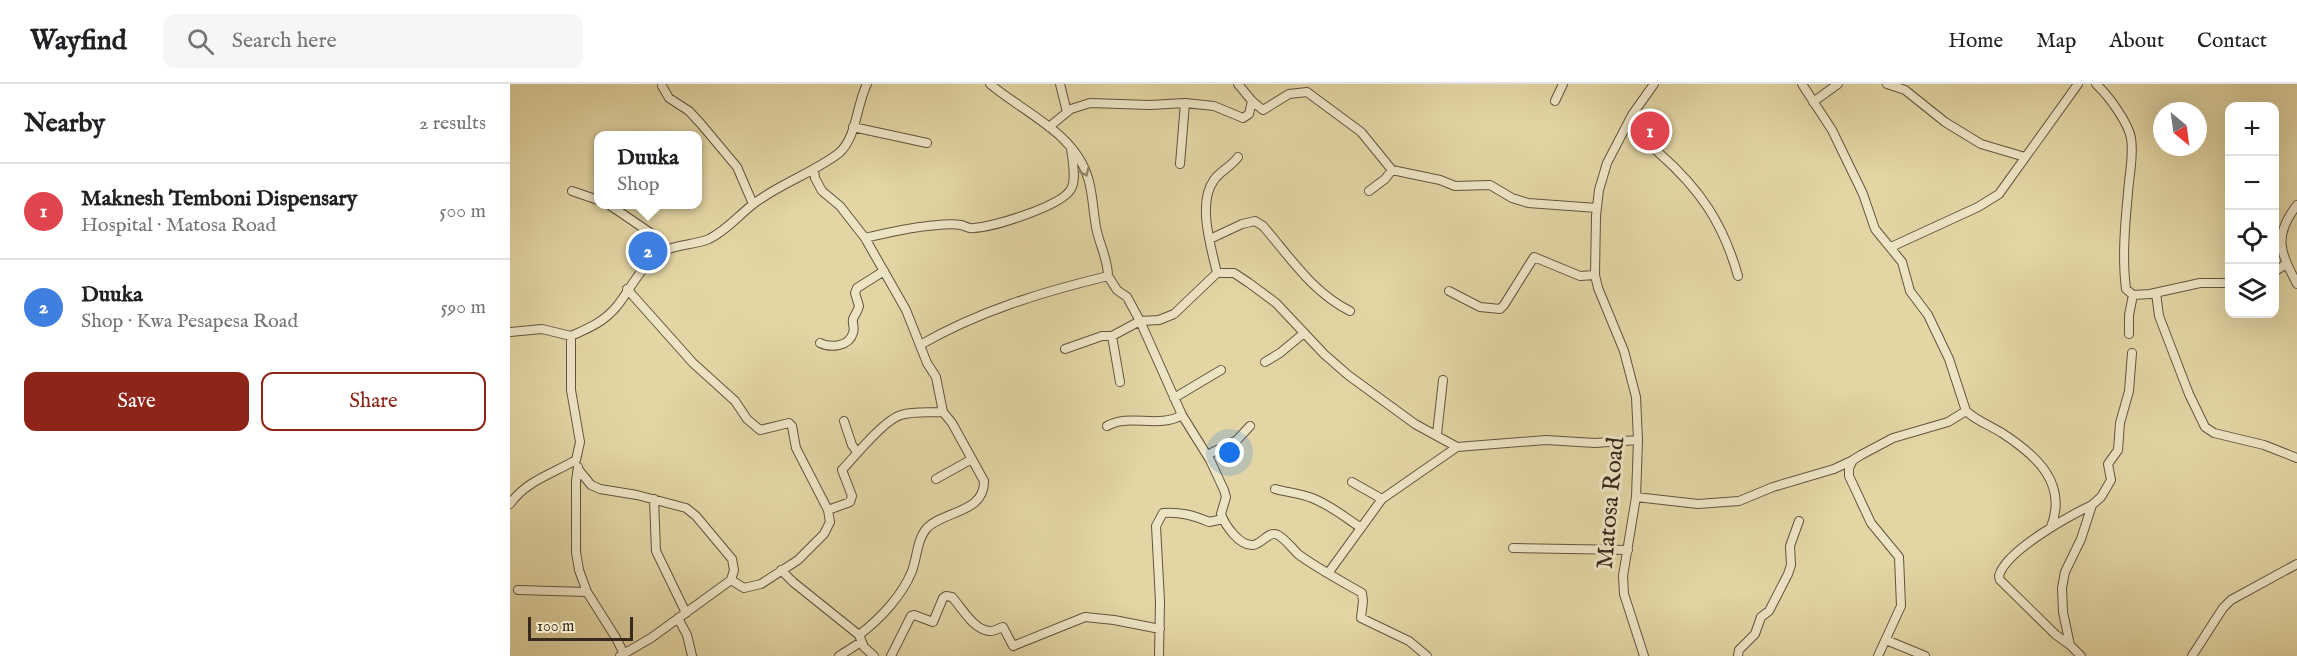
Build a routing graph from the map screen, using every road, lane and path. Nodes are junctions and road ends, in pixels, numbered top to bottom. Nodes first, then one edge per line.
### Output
1 (867, 84) edge
2 (990, 84) edge
3 (1060, 84) edge
4 (1238, 84) edge
5 (1563, 84) edge
6 (1802, 84) edge
7 (1838, 84) edge
8 (1887, 84) edge
9 (2078, 84) edge
10 (2096, 84) edge
11 (1650, 85) edge
12 (662, 86) dead end
13 (1555, 101) dead end
14 (1252, 102) junction
15 (1813, 102) junction
16 (1185, 103) junction
17 (1067, 112) junction
18 (1626, 126) junction
19 (853, 127) junction
20 (1049, 127) junction
21 (927, 143) dead end
22 (1071, 148) junction
23 (1238, 158) dead end
24 (2025, 158) junction
25 (1180, 164) dead end
26 (814, 169) junction
27 (1392, 170) junction
28 (573, 191) dead end
29 (1369, 191) dead end
30 (594, 199) edge
31 (753, 204) junction
32 (2297, 205) edge
33 (1597, 208) junction
34 (615, 209) edge
35 (865, 238) junction
36 (1210, 239) junction
37 (1891, 247) junction
38 (664, 251) junction
39 (2286, 264) junction
40 (2279, 269) edge
41 (884, 271) junction
42 (1217, 273) junction
43 (1595, 275) junction
44 (1108, 276) junction
45 (1738, 276) dead end
46 (2225, 283) edge
47 (2297, 284) edge
48 (627, 290) junction
49 (1449, 291) dead end
50 (2156, 293) junction
51 (2133, 295) junction
52 (1350, 311) dead end
53 (1140, 321) junction
54 (510, 332) edge
55 (1304, 333) junction
56 (2129, 334) dead end
57 (571, 336) junction
58 (1112, 336) junction
59 (820, 343) dead end
60 (920, 345) junction
61 (1065, 349) dead end
62 (2132, 353) dead end
63 (1265, 362) dead end
64 (1221, 370) dead end
65 (1443, 380) dead end
66 (1120, 382) dead end
67 (1174, 398) junction
68 (1966, 411) junction
69 (943, 412) junction
70 (1182, 416) junction
71 (844, 421) dead end
72 (1107, 426) dead end
73 (1250, 426) dead end
74 (1437, 434) junction
75 (1638, 440) junction
76 (1457, 447) junction
77 (857, 452) junction
78 (1207, 455) junction
79 (2297, 458) edge
80 (972, 459) junction
81 (576, 460) junction
82 (1853, 460) junction
83 (578, 469) junction
84 (936, 478) dead end
85 (1352, 482) dead end
86 (1275, 489) dead end
87 (1636, 498) junction
88 (654, 499) junction
89 (1382, 499) junction
90 (510, 504) edge
91 (2092, 505) junction
92 (828, 510) junction
93 (1223, 519) junction
94 (1799, 521) dead end
95 (2051, 527) junction
96 (1361, 528) junction
97 (1513, 548) dead end
98 (1628, 550) junction
99 (2297, 564) edge
100 (781, 570) junction
101 (1329, 572) junction
102 (731, 580) junction
103 (518, 590) dead end
104 (587, 592) junction
105 (686, 613) junction
106 (678, 618) junction
107 (1160, 628) junction
108 (860, 638) junction
109 (1886, 640) junction
110 (2070, 645) junction
111 (622, 655) edge
112 (692, 656) edge
113 (839, 656) edge
114 (874, 656) edge
115 (891, 656) edge
116 (1159, 656) edge
117 (1427, 656) edge
118 (1644, 656) edge
119 (1738, 656) edge
120 (1878, 656) edge
121 (1925, 656) edge
122 (2081, 656) edge
123 (2192, 656) edge

1 - 19 street
2 - 20 street
3 - 17 street
4 - 14 street
5 - 13 street
6 - 15 street
7 - 15 street
8 - 24 street
9 - 24 street
10 - 51 street
11 - 18 street, Matosa Road
12 - 31 street
14 - 16 street
14 - 27 street
15 - 37 street
16 - 17 street
16 - 25 street
17 - 20 street
18 - 33 street, Matosa Road
18 - 45 street
19 - 21 street
19 - 26 street
20 - 22 street
22 - 35 street
22 -> 44 street
23 - 36 street
24 - 37 street
26 - 31 street
26 - 35 street
27 - 29 street
27 - 33 street
28 - 30 street
31 - 38 street
32 - 39 street
33 - 43 street, Matosa Road
34 - 38 street
35 - 41 street
36 - 42 street
36 - 52 street
37 - 68 street
38 - 48 street
39 - 40 street
39 - 47 street
41 - 59 street
41 - 60 street
42 - 53 street
42 - 55 street
43 - 49 street
43 - 75 street, Matosa Road
44 - 53 street
44 - 60 street
46 - 50 street
48 - 57 street
48 - 92 street
50 - 51 street
50 - 79 street
51 - 56 street
53 - 58 street
53 - 67 street
54 - 57 street
55 - 63 street
55 - 74 street
57 - 81 street
58 - 61 street
58 - 66 street
60 - 69 street
62 - 91 street
64 - 67 street
65 - 74 street
67 - 70 street
68 - 82 street
68 - 95 street
69 - 77 street
69 - 80 street
70 - 72 street
70 - 78 street
71 - 77 street
73 - 78 street
74 - 76 street
75 - 76 street
75 - 87 street, Matosa Road
76 - 89 street
77 - 92 street
78 - 93 street
80 - 84 street
80 - 108 street
81 - 83 street
81 - 90 street
82 - 87 street
82 - 109 street
83 - 88 street
83 - 104 street
85 - 89 street
86 - 96 street
87 - 98 street, Matosa Road
88 - 102 street
88 - 105 street
89 - 96 street
91 - 95 street
91 - 110 street
92 - 100 street
93 - 101 street
93 - 107 street
94 - 119 street
95 - 110 street
96 - 101 street
97 - 98 street
98 - 118 street, Matosa Road
99 - 123 street
100 - 102 street
100 - 108 street
101 - 117 street
102 - 105 street
103 - 104 street
104 - 111 street
105 - 106 street
106 - 111 street
106 - 112 street
107 - 115 street
107 - 116 street
108 - 113 street
108 - 114 street
109 - 120 street
109 - 121 street
110 - 122 street

